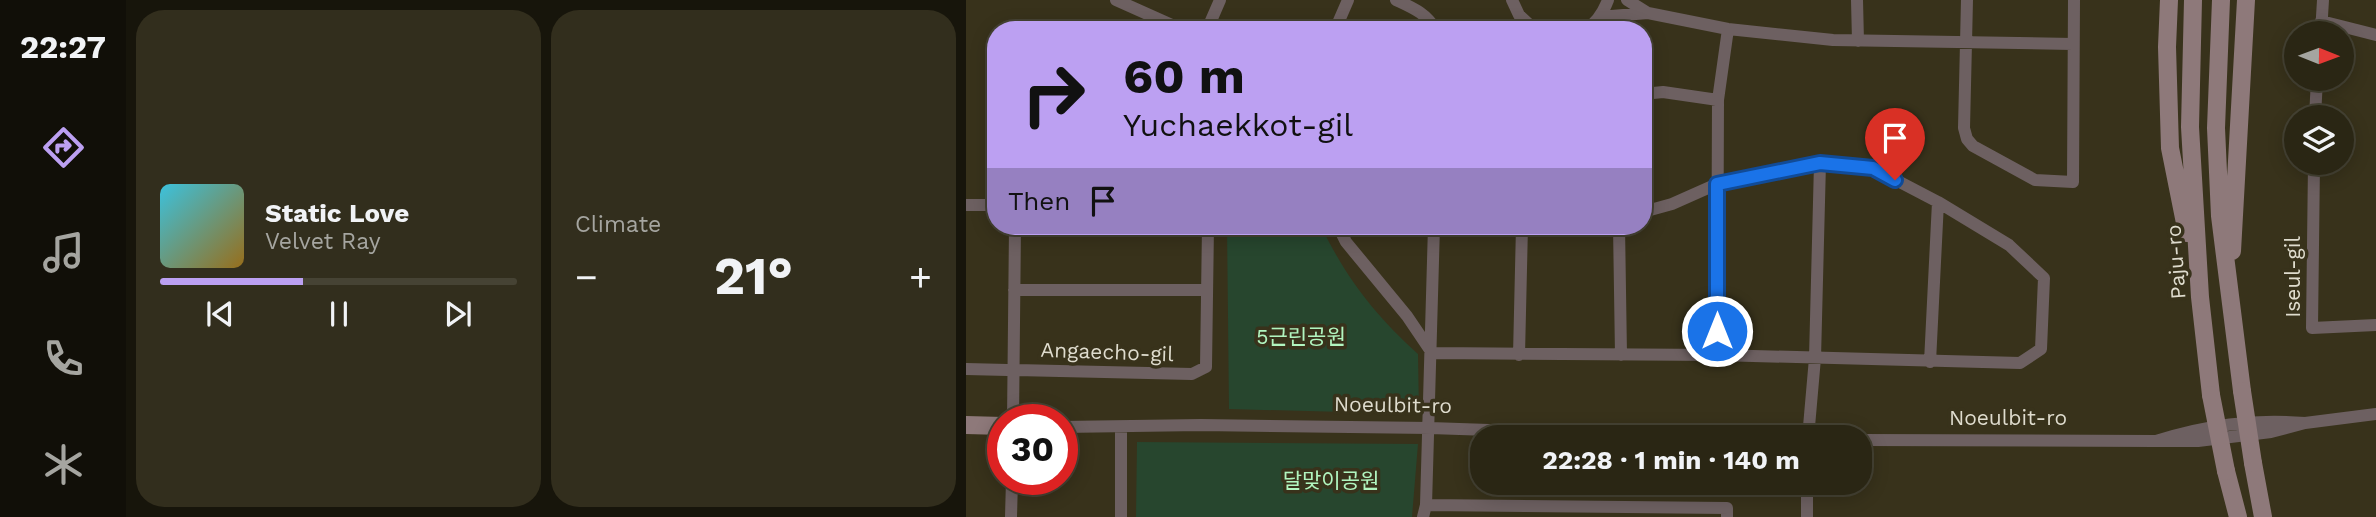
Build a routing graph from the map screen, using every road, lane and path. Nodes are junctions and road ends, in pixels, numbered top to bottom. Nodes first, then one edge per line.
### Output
1 (1116, 0) edge
2 (1220, 0) edge
3 (1348, 0) edge
4 (1396, 0) edge
5 (1512, 0) edge
6 (1608, 0) edge
7 (1627, 0) edge
8 (1857, 0) edge
9 (1966, 0) edge
10 (2074, 0) edge
11 (2169, 0) edge
12 (2193, 0) edge
13 (2221, 0) edge
14 (2246, 0) edge
15 (2323, 0) edge
16 (1648, 13) junction
17 (1599, 17) junction
18 (1163, 21) edge
19 (1211, 21) edge
20 (1339, 21) edge
21 (1431, 21) edge
22 (1525, 21) edge
23 (1595, 21) edge
24 (2321, 21) edge
25 (1728, 29) junction
26 (2354, 32) edge
27 (2376, 35) edge
28 (1858, 41) junction
29 (1966, 44) junction
30 (2073, 44) junction
31 (1652, 93) edge
32 (1718, 100) junction
33 (1820, 163) junction
34 (2314, 175) edge
35 (1717, 184) junction
36 (1938, 202) junction
37 (966, 205) edge
38 (987, 205) edge
39 (1652, 210) edge
40 (1015, 235) edge
41 (1208, 235) edge
42 (1342, 235) edge
43 (1434, 235) edge
44 (1521, 235) edge
45 (1619, 235) edge
46 (1014, 290) junction
47 (1207, 290) junction
48 (2200, 297) junction
49 (2229, 300) junction
50 (2376, 325) edge
51 (1432, 353) junction
52 (1519, 355) junction
53 (1621, 355) junction
54 (1717, 355) junction
55 (1815, 358) junction
56 (1930, 362) junction
57 (966, 369) edge
58 (1013, 369) junction
59 (1013, 404) edge
60 (2376, 414) edge
61 (966, 425) edge
62 (1809, 425) edge
63 (987, 426) edge
64 (1078, 427) edge
65 (1121, 427) junction
66 (1430, 428) junction
67 (1470, 429) edge
68 (1872, 440) edge
69 (1012, 495) edge
70 (1807, 495) edge
71 (1425, 511) edge
72 (1011, 517) edge
73 (1121, 517) edge
74 (1727, 517) edge
75 (1807, 517) edge
76 (2238, 517) edge
77 (2263, 517) edge

1 - 18 street
2 - 19 street
3 - 20 street
4 - 21 street
5 - 22 street
6 - 17 street
7 - 16 street
8 - 28 street
9 - 29 street
10 - 30 street
11 - 48 main road
12 - 48 main road, Paju-ro
13 - 49 main road
14 - 49 main road
15 - 24 street
16 - 17 street
16 - 25 street
17 - 23 street
25 - 28 street
25 - 32 street
26 - 27 street
28 - 29 street
29 - 30 street
29 - 30 street
31 - 32 street
32 - 35 street
33 - 35 street
33 - 36 street
33 - 55 street
34 - 50 street, Iseul-gil
35 - 39 street
35 - 54 street
36 - 56 street
36 - 56 street
37 - 38 street
40 - 46 street, Angaecho-gil
41 - 47 street, Angaecho-gil
42 - 51 street
43 - 51 street
44 - 52 street
45 - 53 street
46 - 47 street
46 - 58 street, Angaecho-gil
47 - 58 street, Angaecho-gil
48 - 76 main road, Paju-ro, bridge
49 - 77 main road, bridge
51 - 52 street
51 - 66 street
52 - 53 street
53 - 54 street
54 - 55 street
55 - 56 street
55 - 62 street
57 - 58 street, Angaecho-gil
58 - 59 street
60 - 68 street, Noeulbit-ro
61 - 63 main road
64 - 65 street, Noeulbit-ro
65 - 66 street, Noeulbit-ro
65 - 73 street
66 - 67 street, Noeulbit-ro
66 - 71 street
69 - 72 street
70 - 75 street
71 - 74 street

